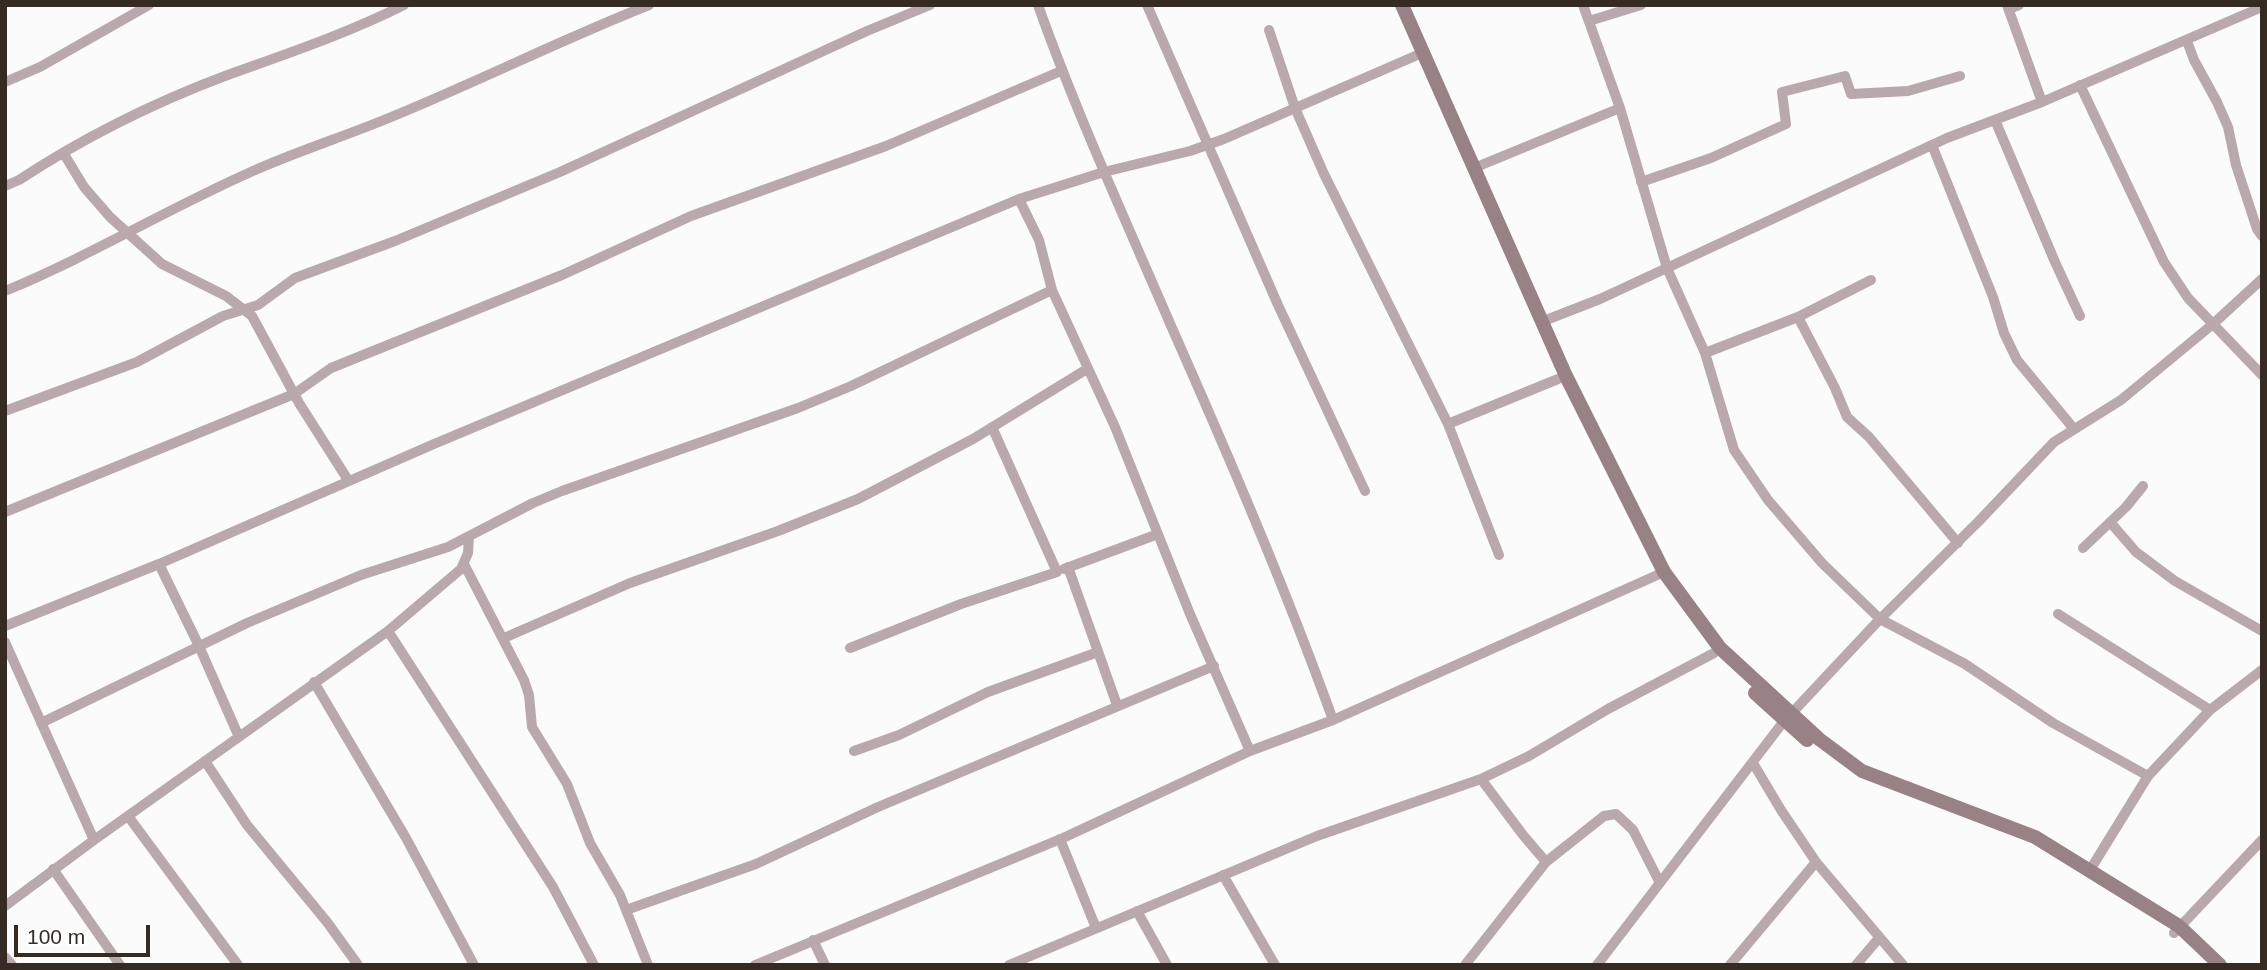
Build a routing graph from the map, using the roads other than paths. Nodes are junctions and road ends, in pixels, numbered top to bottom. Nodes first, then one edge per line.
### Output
1 (149, 5) edge
2 (404, 5) edge
3 (649, 5) edge
4 (930, 5) edge
5 (1038, 5) edge
6 (1146, 5) edge
7 (1583, 5) edge
8 (1641, 5) edge
9 (1400, 6) edge
10 (2262, 6) edge
11 (2012, 7) edge
12 (389, 9) edge
13 (1589, 22) junction
14 (1269, 30) dead end
15 (2187, 41) junction
16 (1418, 55) junction
17 (1061, 71) junction
18 (1960, 76) dead end
19 (5, 82) edge
20 (2080, 85) junction
21 (2042, 102) junction
22 (1295, 108) junction
23 (1620, 108) junction
24 (1995, 120) junction
25 (1209, 144) junction
26 (1932, 145) junction
27 (64, 154) junction
28 (1474, 168) junction
29 (1104, 172) junction
30 (1641, 182) junction
31 (5, 186) edge
32 (1019, 199) junction
33 (126, 232) junction
34 (2262, 236) edge
35 (1667, 268) junction
36 (2262, 279) edge
37 (1871, 280) dead end
38 (1052, 290) junction
39 (5, 291) edge
40 (245, 309) junction
41 (2080, 316) dead end
42 (1798, 317) junction
43 (1541, 322) junction
44 (2213, 324) junction
45 (1705, 353) junction
46 (1087, 369) junction
47 (2262, 374) edge
48 (1559, 379) junction
49 (294, 394) junction
50 (5, 411) edge
51 (1448, 424) junction
52 (992, 427) junction
53 (2074, 429) junction
54 (348, 481) junction
55 (2143, 486) dead end
56 (1365, 491) dead end
57 (5, 512) edge
58 (2110, 522) junction
59 (1158, 534) junction
60 (470, 537) junction
61 (1958, 542) junction
62 (2083, 548) dead end
63 (1499, 555) dead end
64 (159, 564) junction
65 (464, 564) junction
66 (1068, 568) junction
67 (1057, 572) junction
68 (1660, 575) junction
69 (2058, 614) dead end
70 (1880, 620) junction
71 (5, 626) edge
72 (388, 631) junction
73 (2262, 631) edge
74 (504, 638) junction
75 (5, 642) edge
76 (199, 646) junction
77 (849, 648) dead end
78 (1098, 652) junction
79 (1714, 653) junction
80 (1214, 666) junction
81 (2262, 670) edge
82 (314, 682) junction
83 (1116, 705) junction
84 (2210, 710) junction
85 (1788, 717) junction
86 (1333, 720) junction
87 (41, 723) junction
88 (239, 737) junction
89 (854, 751) dead end
90 (1250, 751) junction
91 (205, 761) junction
92 (1753, 763) junction
93 (2148, 776) junction
94 (1481, 779) junction
95 (128, 816) junction
96 (1060, 839) junction
97 (94, 840) junction
98 (2262, 840) edge
99 (1546, 862) junction
100 (1816, 862) junction
101 (53, 869) junction
102 (2090, 870) junction
103 (1223, 875) junction
104 (1661, 883) junction
105 (5, 906) edge
106 (626, 910) junction
107 (1137, 911) junction
108 (1096, 928) junction
109 (2177, 929) junction
110 (1879, 938) junction
111 (813, 940) junction
112 (5, 957) edge
113 (12, 965) edge
114 (120, 965) edge
115 (238, 965) edge
116 (358, 965) edge
117 (474, 965) edge
118 (594, 965) edge
119 (648, 965) edge
120 (755, 965) edge
121 (825, 965) edge
122 (1009, 965) edge
123 (1167, 965) edge
124 (1275, 965) edge
125 (1465, 965) edge
126 (1597, 965) edge
127 (1730, 965) edge
128 (1856, 965) edge
129 (1903, 965) edge
130 (2208, 965) edge
131 (2220, 965) edge

1 - 19 street
2 - 12 street
3 - 33 street
4 - 40 street
5 - 17 street
6 - 25 street
7 - 13 street
8 - 13 street
9 - 16 main road
10 - 15 street
11 - 21 street
12 - 27 street
13 - 23 street
14 - 22 street
15 - 20 street
15 - 34 street
16 - 22 street
16 - 28 main road
16 - 48 main road
17 - 29 street
17 - 49 street
18 - 30 street
20 - 21 street
20 - 44 street
21 - 24 street
22 - 25 street
22 - 51 street
23 - 28 street
23 - 30 street
24 - 26 street
24 - 41 street
25 - 29 street
25 - 56 street
26 - 35 street
26 - 53 street
27 - 31 street
27 - 33 street
28 - 43 main road
29 - 32 street
29 - 86 street
30 - 35 street
32 - 38 street
32 - 54 street
33 - 39 street
33 - 40 street
35 - 43 street
35 - 45 street
36 - 44 street
37 - 42 street
38 - 46 street
38 - 60 street
40 - 49 street
40 - 50 street
42 - 45 street
42 - 61 street
43 - 68 main road
44 - 47 street
44 - 53 street
45 - 70 street
46 - 52 street
46 - 59 street
48 - 51 street
48 - 68 main road
49 - 54 street
49 - 57 street
51 - 63 street
52 - 67 street
52 - 74 street
53 - 61 street
54 - 64 street
55 - 58 street
58 - 62 street
58 - 73 street
59 - 66 street
59 - 80 street
60 - 65 street
60 - 76 street
61 - 70 street
64 - 71 street
64 - 76 street
65 - 72 street
65 - 74 street
66 - 67 street
66 - 78 street
67 - 77 street
68 - 79 main road
68 - 85 main road
68 - 86 street
69 - 84 street
70 - 85 street
70 - 93 street
72 - 82 street
72 - 118 street
74 - 106 street
75 - 87 street
76 - 87 street
76 - 88 street
78 - 83 street
78 - 89 street
79 - 85 main road
79 - 94 street
80 - 83 street
80 - 90 street
81 - 84 street
82 - 88 street
82 - 117 street
83 - 106 street
84 - 93 street
85 - 92 street
85 - 102 main road
85 - 109 main road
86 - 90 street
87 - 97 street
88 - 91 street
90 - 96 street
91 - 95 street
91 - 116 street
92 - 100 street
92 - 104 street
93 - 102 street
94 - 99 street
94 - 103 street
95 - 97 street
95 - 115 street
96 - 108 street
96 - 111 street
97 - 101 street
98 - 109 street
99 - 104 street
99 - 125 street
100 - 110 street
100 - 127 street
101 - 105 street
101 - 114 street
102 - 109 main road
103 - 107 street
103 - 124 street
104 - 126 street
106 - 119 street
107 - 108 street
107 - 123 street
108 - 122 street
109 - 130 main road
109 - 131 main road
110 - 128 street
110 - 129 street
111 - 120 street
111 - 121 street
112 - 113 street

